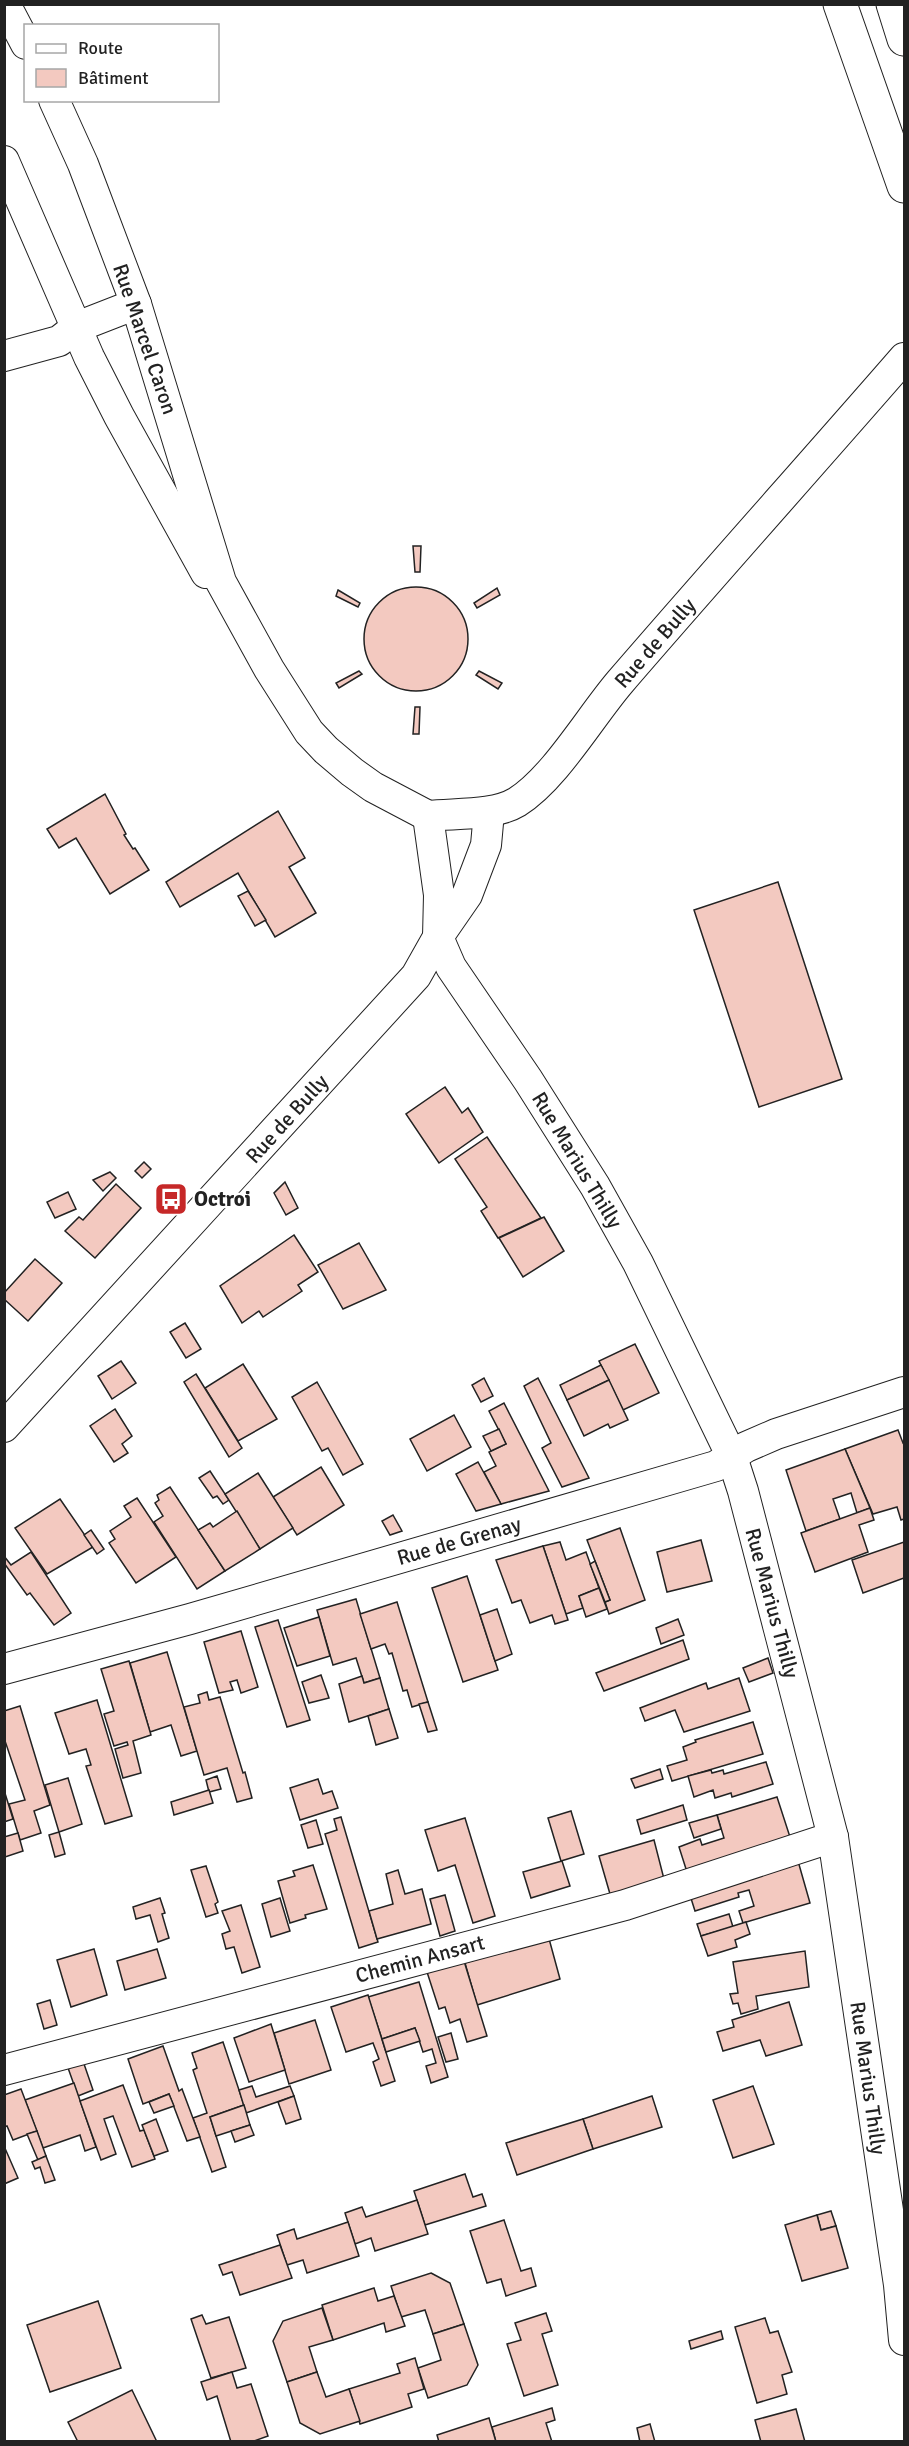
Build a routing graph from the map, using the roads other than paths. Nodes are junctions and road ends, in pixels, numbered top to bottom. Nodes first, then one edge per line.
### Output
1 (5, 4) edge
2 (840, 4) edge
3 (892, 4) edge
4 (904, 39) edge
5 (24, 40) edge
6 (55, 102) edge
7 (4, 161) edge
8 (904, 186) edge
9 (136, 304) junction
10 (77, 327) junction
11 (4, 356) edge
12 (904, 358) edge
13 (221, 582) junction
14 (489, 812) junction
15 (428, 816) junction
16 (438, 937) junction
17 (904, 1392) edge
18 (4, 1427) edge
19 (732, 1457) junction
20 (4, 1669) edge
21 (832, 1838) junction
22 (4, 2070) edge
23 (904, 2340) edge

1 - 5 street
2 - 8 highway
3 - 4 highway
6 - 9 street, Rue Marcel Caron
7 - 10 street, Rue Marcel Caron
9 - 10 street
9 - 13 street, Rue Marcel Caron
10 - 11 street
10 - 13 street, Rue Marcel Caron
12 - 14 street, Rue de Bully
13 - 15 street, Rue Marcel Caron
14 - 15 street
14 - 16 street, Rue de Bully
15 - 16 street, Rue de Bully
16 - 18 street, Rue de Bully
16 - 19 street, Rue Marius Thilly
17 - 19 street, Rue de Grenay
19 - 20 street, Rue de Grenay
19 - 21 street, Rue Marius Thilly
21 - 22 street, Chemin Ansart
21 - 23 street, Rue Marius Thilly

